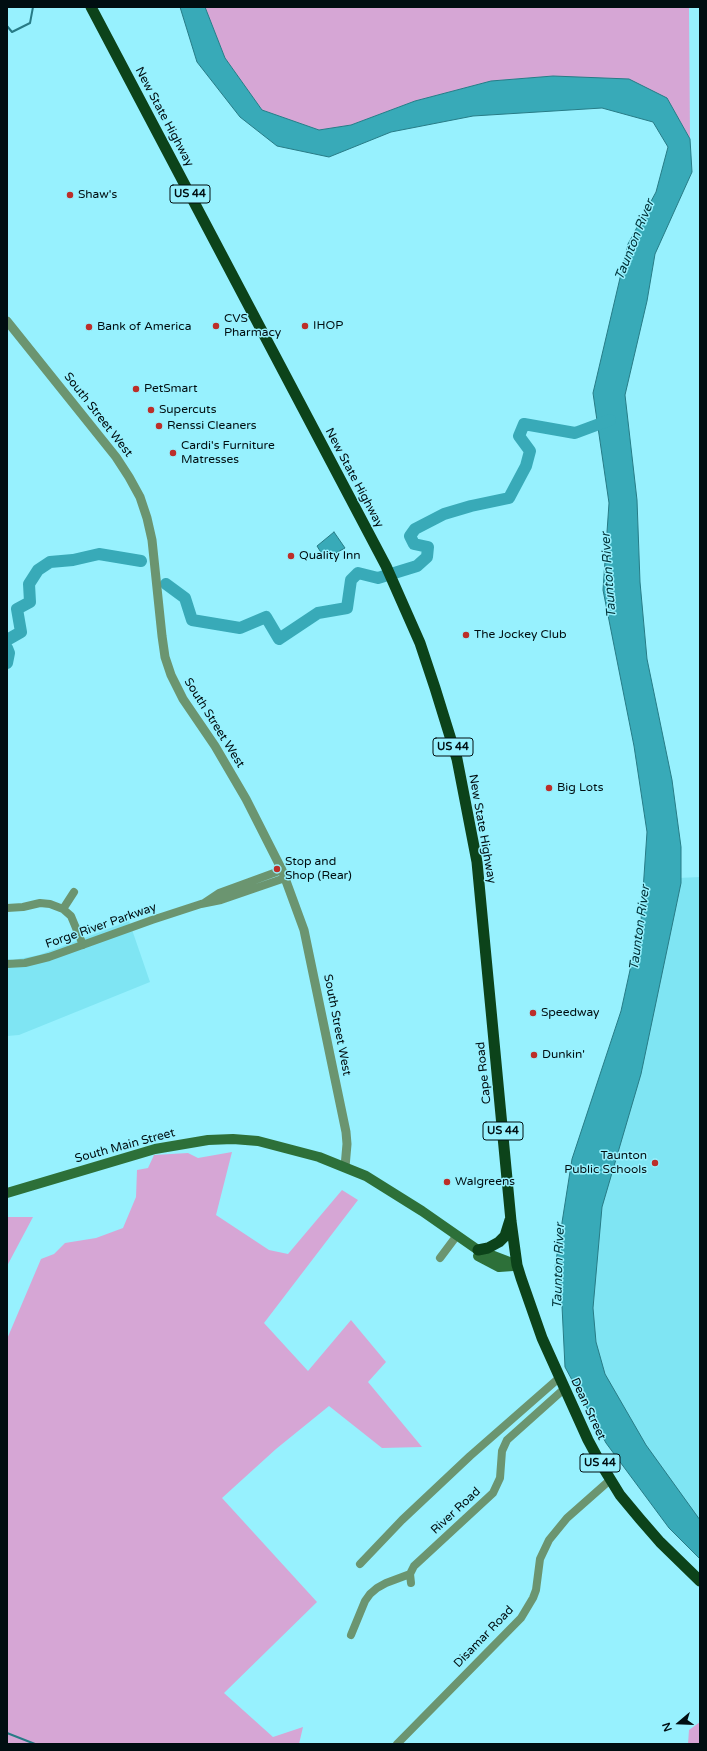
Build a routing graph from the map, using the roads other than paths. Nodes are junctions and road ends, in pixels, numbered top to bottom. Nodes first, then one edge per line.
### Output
1 (91, 7) edge
2 (7, 321) edge
3 (283, 874) junction
4 (74, 892) dead end
5 (7, 908) edge
6 (63, 909) junction
7 (83, 945) junction
8 (7, 964) edge
9 (490, 997) joint
10 (345, 1167) junction
11 (7, 1193) edge
12 (511, 1212) junction
13 (433, 1219) junction
14 (455, 1238) junction
15 (478, 1250) junction
16 (440, 1258) dead end
17 (517, 1266) junction
18 (559, 1378) junction
19 (564, 1389) junction
20 (610, 1480) junction
21 (360, 1564) dead end
22 (410, 1574) junction
23 (700, 1581) edge
24 (411, 1584) dead end
25 (351, 1635) dead end
26 (397, 1744) edge

1 - 9 highway, New State Highway / US 44
2 - 3 street, South Street West
3 - 7 street, Forge River Parkway
3 - 10 street, South Street West
4 - 6 street
5 - 6 street
6 - 7 street
7 - 8 street, Forge River Parkway
9 - 12 highway, Cape Road / US 44
10 - 11 main road, South Main Street
10 - 13 main road
12 - 15 highway
12 - 17 highway, Cape Road / US 44
13 - 14 main road
13 - 15 main road
14 - 16 street
14 - 17 main road
15 - 17 main road
17 - 18 highway, Dean Street / US 44
18 - 19 highway, Dean Street / US 44
18 - 21 street
19 - 20 highway, Dean Street / US 44
19 - 22 street, River Road
20 - 23 highway, Dean Street / US 44
20 - 26 street, Disamar Road
22 - 24 street
22 - 25 street

